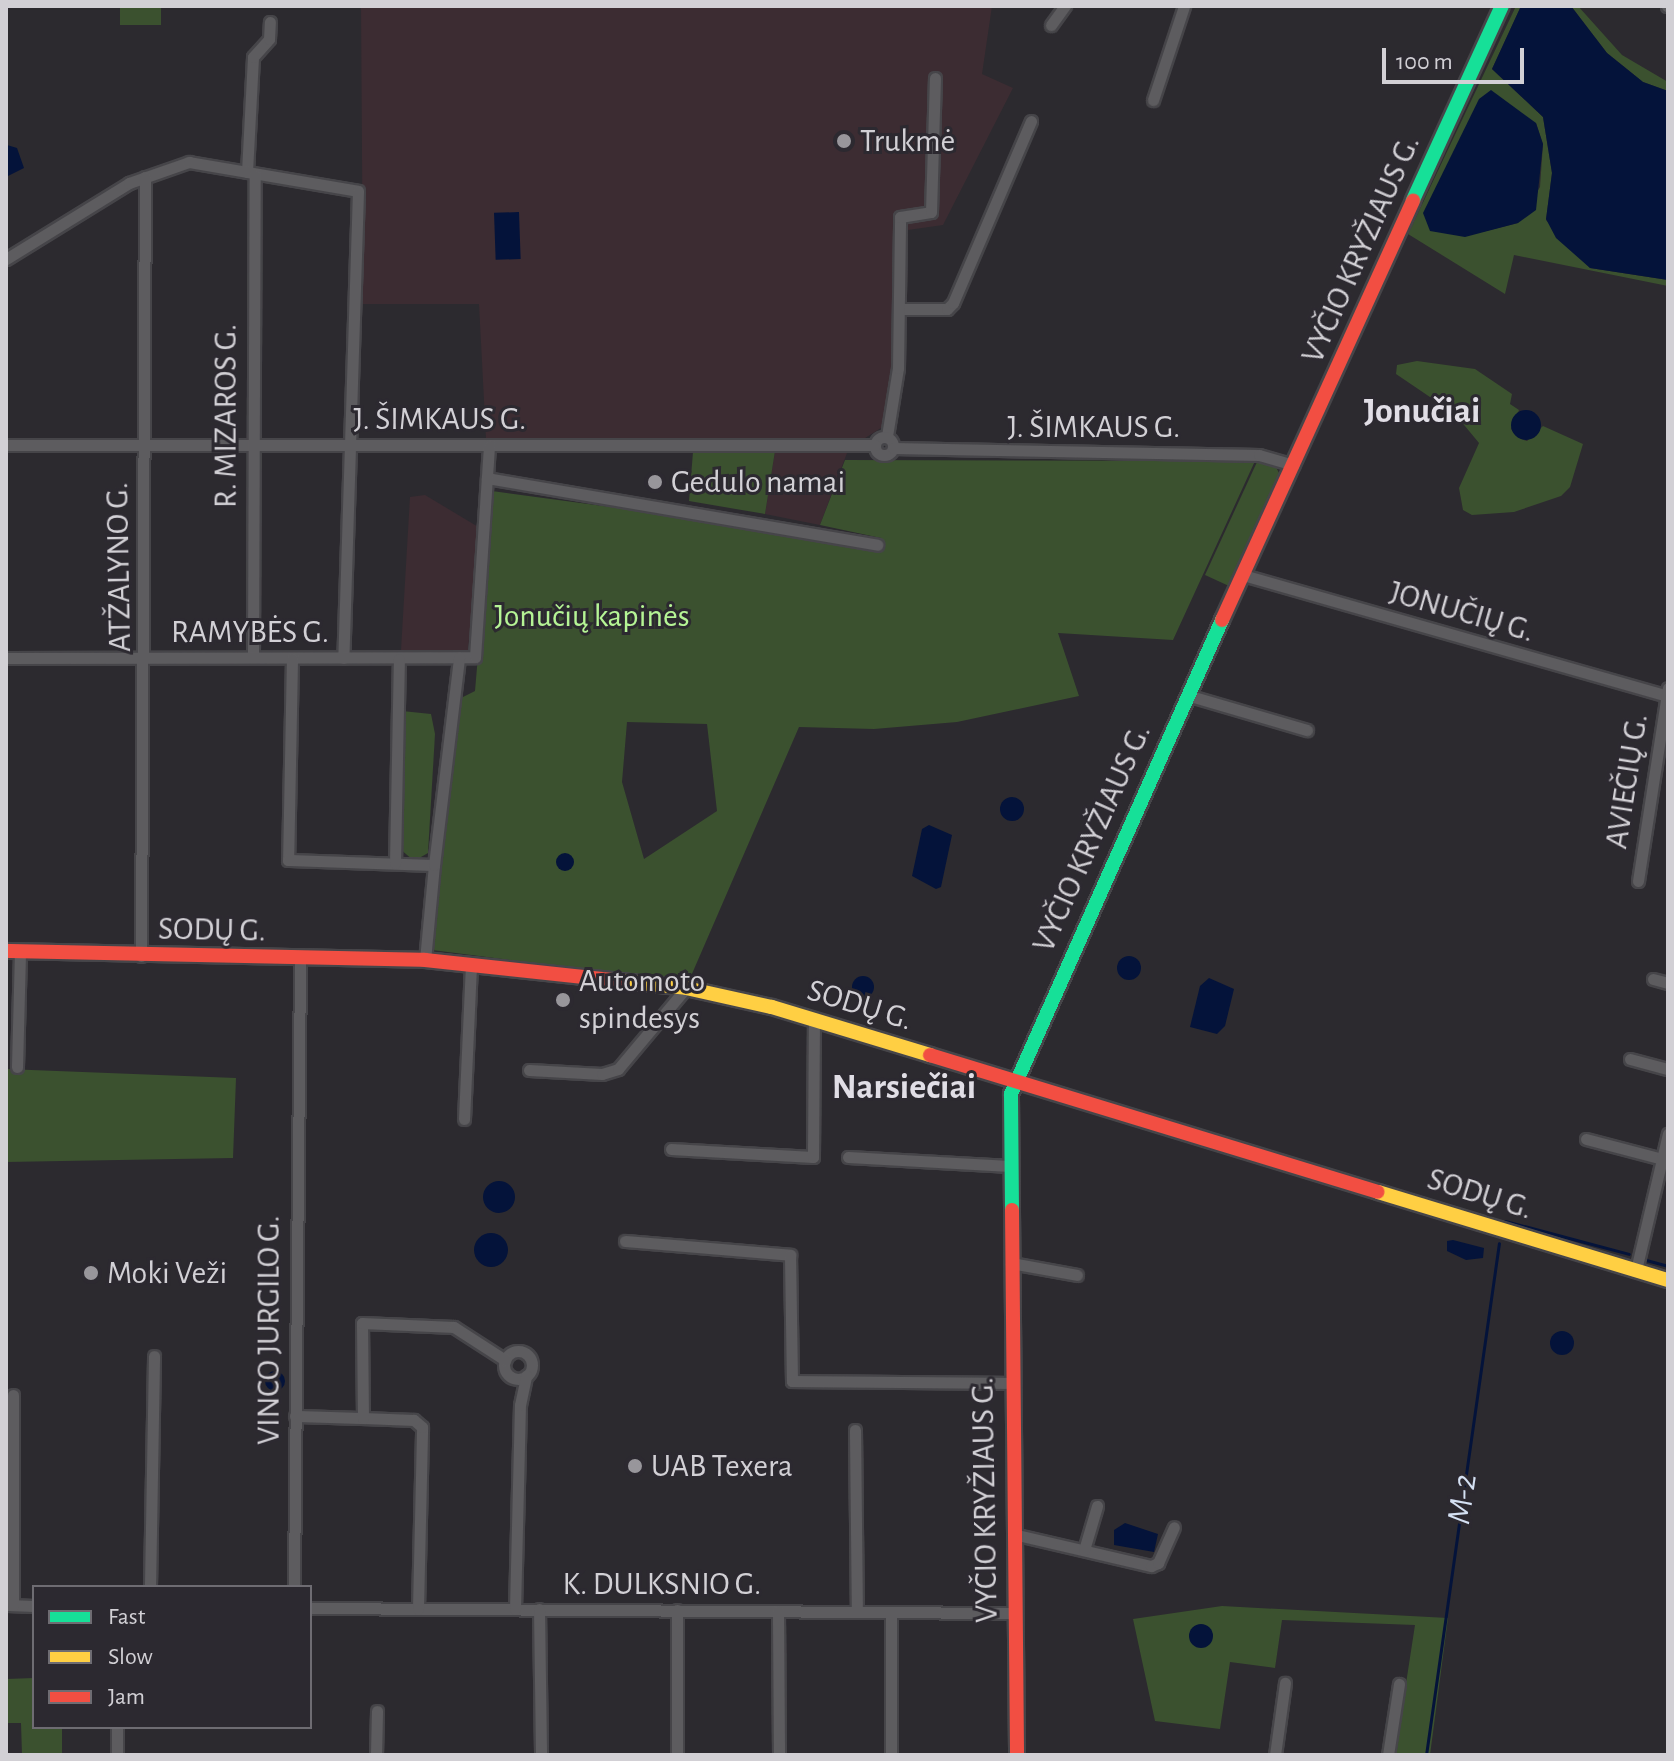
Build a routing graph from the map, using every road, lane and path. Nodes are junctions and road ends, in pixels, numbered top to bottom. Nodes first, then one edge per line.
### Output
1 (1065, 6) edge
2 (1184, 6) edge
3 (1502, 6) edge
4 (270, 22) dead end
5 (1051, 25) dead end
6 (935, 78) dead end
7 (1153, 100) dead end
8 (1031, 121) dead end
9 (251, 174) junction
10 (145, 177) junction
11 (6, 259) edge
12 (899, 309) junction
13 (887, 436) junction
14 (6, 445) edge
15 (144, 445) junction
16 (250, 445) junction
17 (350, 445) junction
18 (489, 445) junction
19 (875, 445) junction
20 (893, 448) junction
21 (1294, 465) junction
22 (487, 478) junction
23 (877, 545) dead end
24 (1243, 575) junction
25 (253, 657) junction
26 (6, 658) edge
27 (146, 658) junction
28 (292, 658) junction
29 (343, 658) junction
30 (459, 658) junction
31 (399, 659) junction
32 (1667, 694) edge
33 (1187, 695) junction
34 (1307, 730) dead end
35 (395, 863) junction
36 (434, 865) junction
37 (1638, 881) dead end
38 (13, 951) edge
39 (141, 956) junction
40 (300, 960) junction
41 (425, 960) junction
42 (471, 963) junction
43 (1653, 979) dead end
44 (1668, 983) edge
45 (686, 988) junction
46 (814, 1019) junction
47 (1630, 1059) dead end
48 (17, 1067) dead end
49 (1668, 1069) edge
50 (529, 1070) dead end
51 (1015, 1082) junction
52 (464, 1119) dead end
53 (1668, 1134) edge
54 (1586, 1139) dead end
55 (671, 1149) dead end
56 (848, 1157) dead end
57 (1662, 1159) junction
58 (1010, 1166) junction
59 (625, 1241) dead end
60 (1011, 1263) junction
61 (1636, 1270) junction
62 (1077, 1275) dead end
63 (1668, 1280) edge
64 (154, 1356) dead end
65 (505, 1360) junction
66 (509, 1376) junction
67 (526, 1376) junction
68 (1012, 1383) junction
69 (13, 1395) dead end
70 (520, 1405) junction
71 (295, 1416) junction
72 (363, 1418) junction
73 (855, 1430) dead end
74 (1097, 1506) dead end
75 (1174, 1527) dead end
76 (1013, 1534) junction
77 (1084, 1550) junction
78 (150, 1585) edge
79 (294, 1585) edge
80 (9, 1605) edge
81 (32, 1606) edge
82 (312, 1608) edge
83 (418, 1609) junction
84 (515, 1609) junction
85 (539, 1609) junction
86 (677, 1610) junction
87 (778, 1611) junction
88 (857, 1612) junction
89 (891, 1612) junction
90 (1014, 1613) junction
91 (1285, 1683) dead end
92 (1399, 1684) dead end
93 (377, 1711) dead end
94 (117, 1729) edge
95 (117, 1755) edge
96 (376, 1755) edge
97 (541, 1755) edge
98 (677, 1755) edge
99 (779, 1755) edge
100 (891, 1755) edge
101 (1017, 1755) edge
102 (1275, 1755) edge
103 (1388, 1755) edge

1 - 5 street
2 - 7 street
3 - 21 street, VYČIO KRYŽIAUS G.
4 - 9 street, R. MIZAROS G.
6 - 12 street
8 - 12 street
9 - 10 street
9 - 16 street, R. MIZAROS G.
9 - 17 street
10 - 11 street
10 - 15 street, ATŽALYNO G.
12 - 13 street
13 - 19 street
13 - 20 street
14 - 15 street, J. ŠIMKAUS G.
15 - 16 street, J. ŠIMKAUS G.
15 - 27 street, ATŽALYNO G.
16 - 17 street, J. ŠIMKAUS G.
16 - 25 street, R. MIZAROS G.
17 - 18 street, J. ŠIMKAUS G.
17 - 29 street
18 - 19 street, J. ŠIMKAUS G.
18 - 22 street
19 - 20 street, J. ŠIMKAUS G.
20 - 21 street, J. ŠIMKAUS G.
21 - 24 street, VYČIO KRYŽIAUS G.
22 - 23 street
22 - 30 street, RAMYBĖS G.
24 - 32 street, JONUČIŲ G.
24 - 33 street, VYČIO KRYŽIAUS G.
25 - 27 street, RAMYBĖS G.
25 - 28 street, RAMYBĖS G.
26 - 27 street, RAMYBĖS G.
27 - 39 street, ATŽALYNO G.
28 - 29 street, RAMYBĖS G.
28 - 35 street
29 - 31 street, RAMYBĖS G.
30 - 31 street, RAMYBĖS G.
30 - 36 street
31 - 35 street
32 - 37 street, AVIEČIŲ G.
33 - 34 street
33 - 51 street, VYČIO KRYŽIAUS G.
35 - 36 street
36 - 41 street
38 - 39 street, SODŲ G.
38 - 48 street
39 - 40 street, SODŲ G.
40 - 41 street, SODŲ G.
40 - 71 street, VINCO JURGILO G.
41 - 42 street, SODŲ G.
42 - 45 street, SODŲ G.
42 - 52 street
43 - 44 street
45 - 46 street, SODŲ G.
45 - 50 street
46 - 51 street, SODŲ G.
46 - 55 street
47 - 49 street
51 - 58 street, VYČIO KRYŽIAUS G.
51 - 61 street, SODŲ G.
53 - 57 street
54 - 57 street
56 - 58 street
57 - 61 street
58 - 60 street, VYČIO KRYŽIAUS G.
59 - 68 street
60 - 62 street
60 - 68 street, VYČIO KRYŽIAUS G.
61 - 63 street, SODŲ G.
64 - 78 street
65 - 66 street
65 - 67 street
65 - 72 street
66 - 67 street
66 - 70 street
67 - 70 street
68 - 76 street, VYČIO KRYŽIAUS G.
69 - 80 street
70 - 84 street
71 - 72 street
71 - 79 street, VINCO JURGILO G.
72 - 83 street
73 - 88 street
74 - 77 street
75 - 77 street
76 - 77 street
76 - 90 street, VYČIO KRYŽIAUS G.
80 - 81 street
82 - 83 street, K. DULKSNIO G.
83 - 84 street, K. DULKSNIO G.
84 - 85 street, K. DULKSNIO G.
85 - 86 street, K. DULKSNIO G.
85 - 97 street
86 - 87 street, K. DULKSNIO G.
86 - 98 street
87 - 88 street, K. DULKSNIO G.
87 - 99 street
88 - 89 street, K. DULKSNIO G.
89 - 90 street, K. DULKSNIO G.
89 - 100 street
90 - 101 street, VYČIO KRYŽIAUS G.
91 - 102 street
92 - 103 street
93 - 96 street
94 - 95 street

